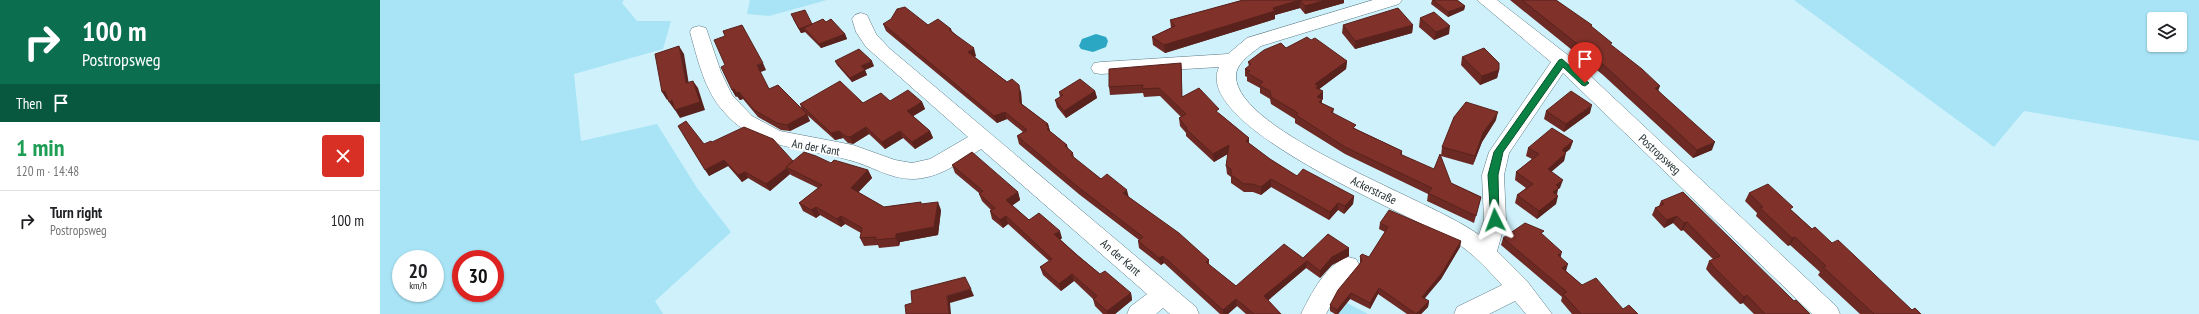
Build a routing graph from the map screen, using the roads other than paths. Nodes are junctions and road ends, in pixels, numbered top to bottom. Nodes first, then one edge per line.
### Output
1 (1392, 0) edge
2 (1486, 0) edge
3 (861, 19) dead end
4 (699, 32) dead end
5 (1233, 60) junction
6 (1562, 62) junction
7 (1101, 68) dead end
8 (982, 138) junction
9 (1485, 253) junction
10 (1348, 266) dead end
11 (1519, 288) junction
12 (1163, 294) junction
13 (1139, 314) edge
14 (1187, 314) edge
15 (1313, 314) edge
16 (1466, 314) edge
17 (1540, 314) edge
18 (1828, 314) edge

1 - 5 street, Ackerstraße
2 - 6 street, Postropsweg
3 - 8 street, An der Kant
4 - 8 street, An der Kant
5 - 7 street
5 - 9 street, Ackerstraße
6 - 9 street
6 - 18 street, Postropsweg
8 - 12 street, An der Kant
9 - 11 street, Ackerstraße
10 - 15 street
11 - 16 street
11 - 17 street, Ackerstraße
12 - 13 street
12 - 14 street, An der Kant

